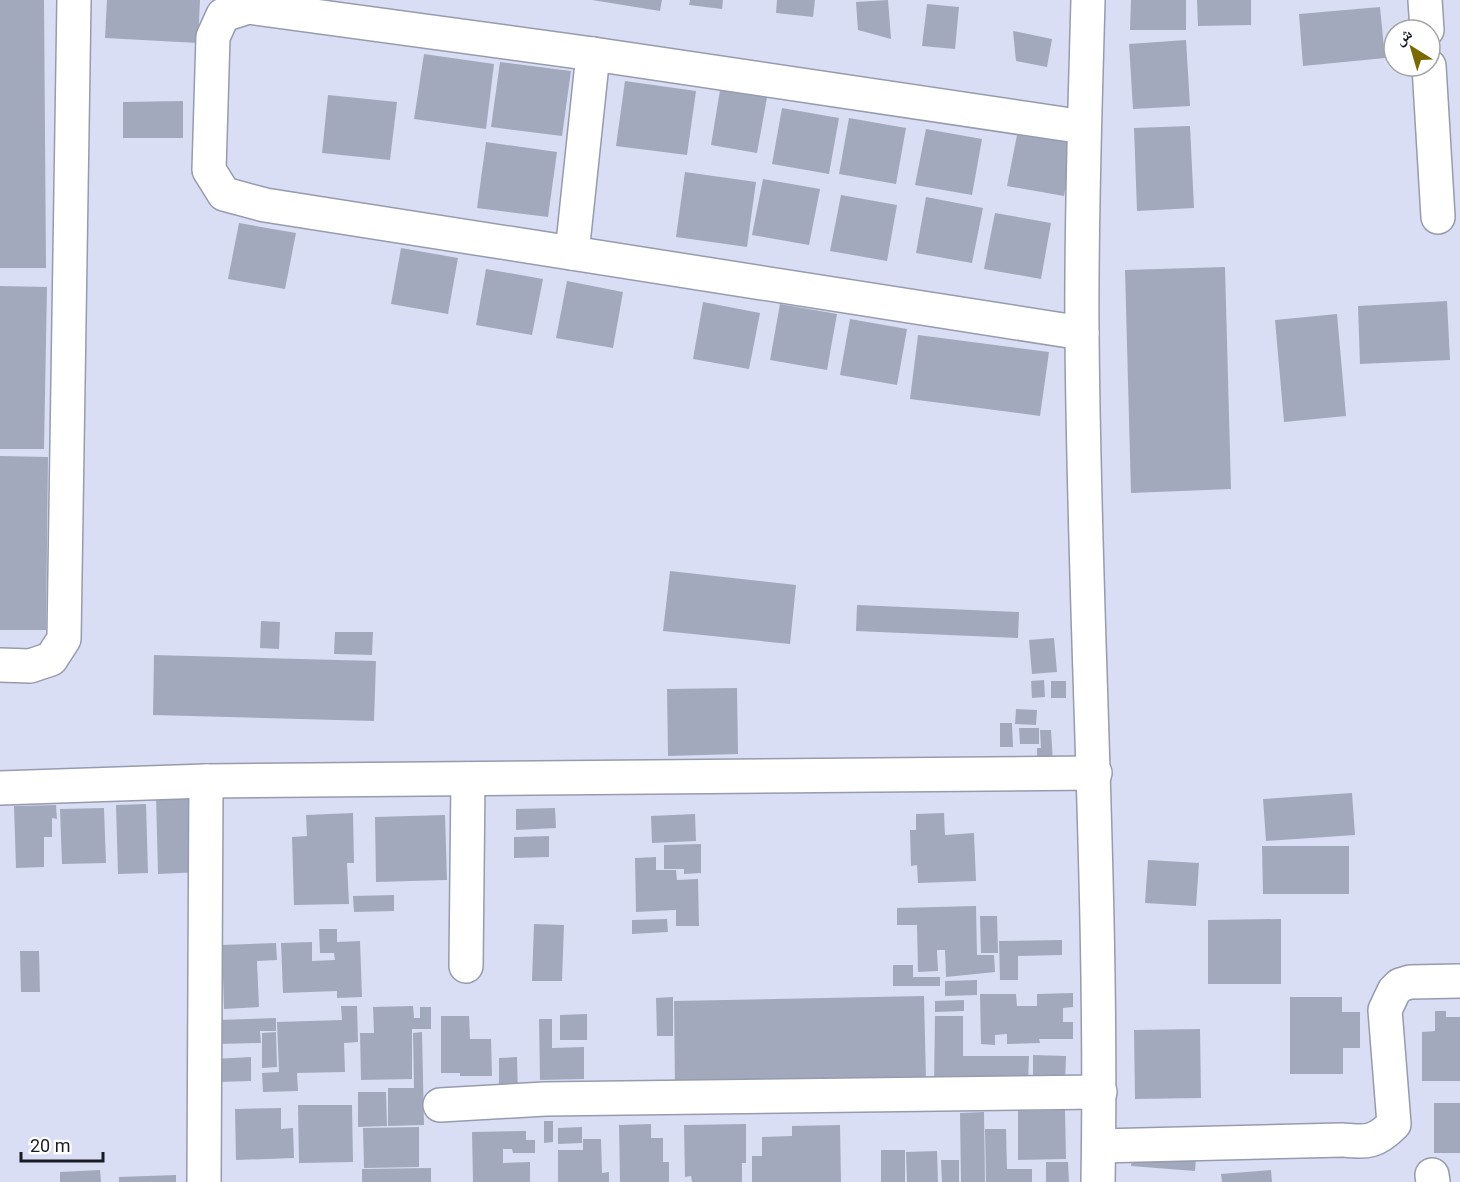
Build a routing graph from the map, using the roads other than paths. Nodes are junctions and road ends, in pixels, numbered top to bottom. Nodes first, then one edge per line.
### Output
1 (74, 0) edge
2 (1088, 0) edge
3 (1425, 0) edge
4 (1426, 18) edge
5 (593, 54) junction
6 (1430, 78) edge
7 (1084, 127) junction
8 (1438, 217) dead end
9 (572, 253) junction
10 (1082, 333) junction
11 (0, 665) edge
12 (1095, 773) junction
13 (468, 779) junction
14 (206, 781) junction
15 (0, 788) edge
16 (465, 966) dead end
17 (1460, 981) edge
18 (1100, 1092) junction
19 (440, 1105) dead end
20 (1099, 1146) junction
21 (204, 1182) edge
22 (1098, 1182) edge

1 - 11 street
2 - 7 street
3 - 4 street
5 - 7 street
5 - 9 street
5 - 9 street
6 - 8 street
7 - 10 street
9 - 10 street
10 - 12 street
12 - 13 street
12 - 18 street
13 - 14 street
13 - 16 street
14 - 15 street
14 - 21 street
17 - 20 street
18 - 19 street
18 - 20 street
20 - 22 street

